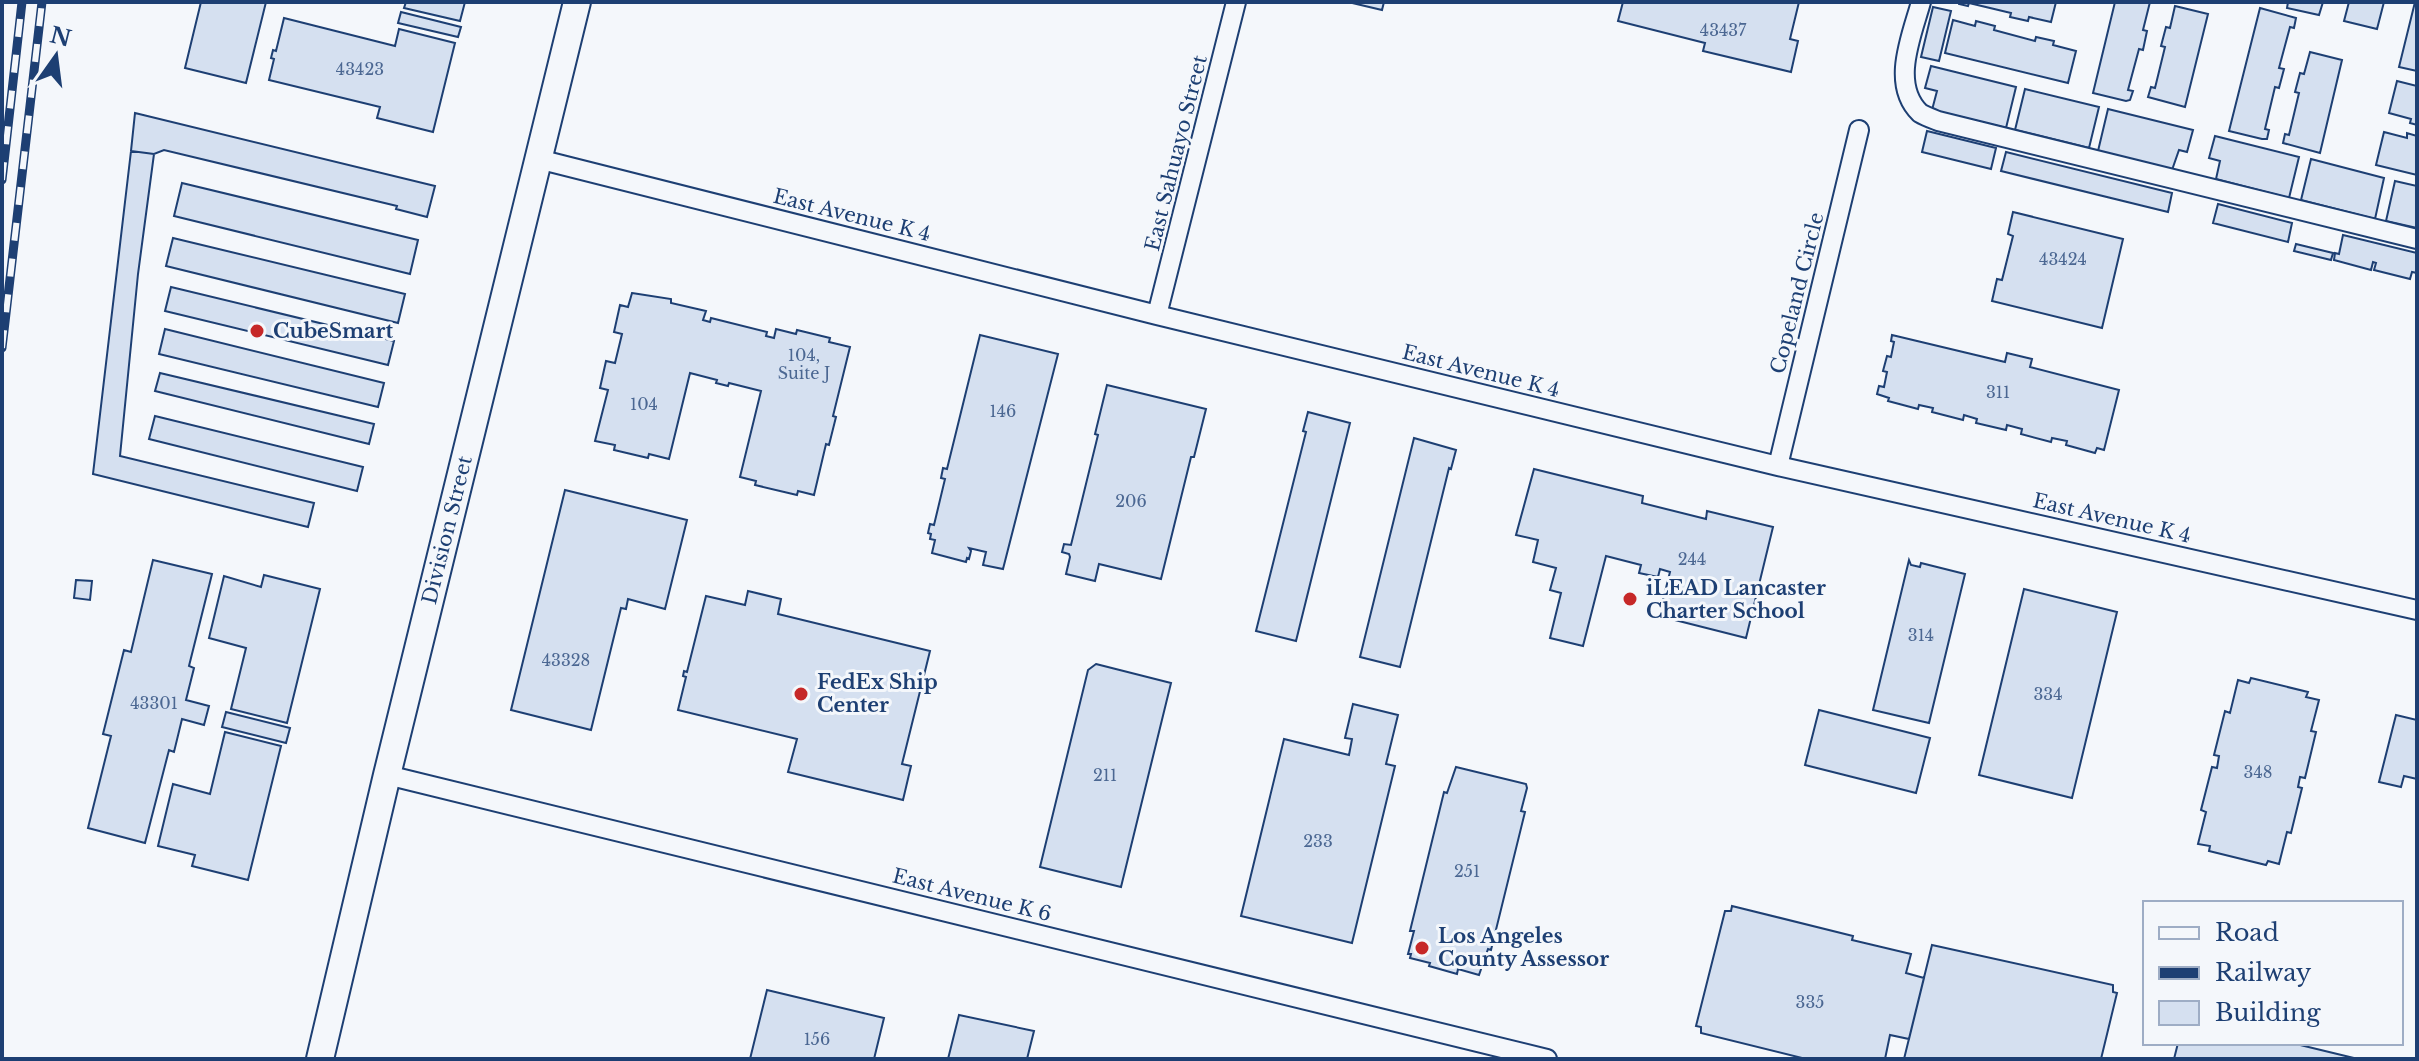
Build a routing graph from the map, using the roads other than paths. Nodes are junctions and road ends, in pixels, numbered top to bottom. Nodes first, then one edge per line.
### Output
1 (577, 2) edge
2 (1236, 2) edge
3 (1921, 2) edge
4 (1859, 130) dead end
5 (538, 159) junction
6 (2417, 239) edge
7 (1157, 315) junction
8 (1778, 466) junction
9 (2417, 610) edge
10 (387, 775) junction
11 (320, 1059) edge
12 (1547, 1059) edge

1 - 5 main road, Division Street
2 - 7 street, East Sahuayo Street
3 - 6 street
4 - 8 street, Copeland Circle
5 - 7 street, East Avenue K 4
5 - 10 main road, Division Street
7 - 8 street, East Avenue K 4
8 - 9 street, East Avenue K 4
10 - 11 main road, Division Street
10 - 12 street, East Avenue K 6

